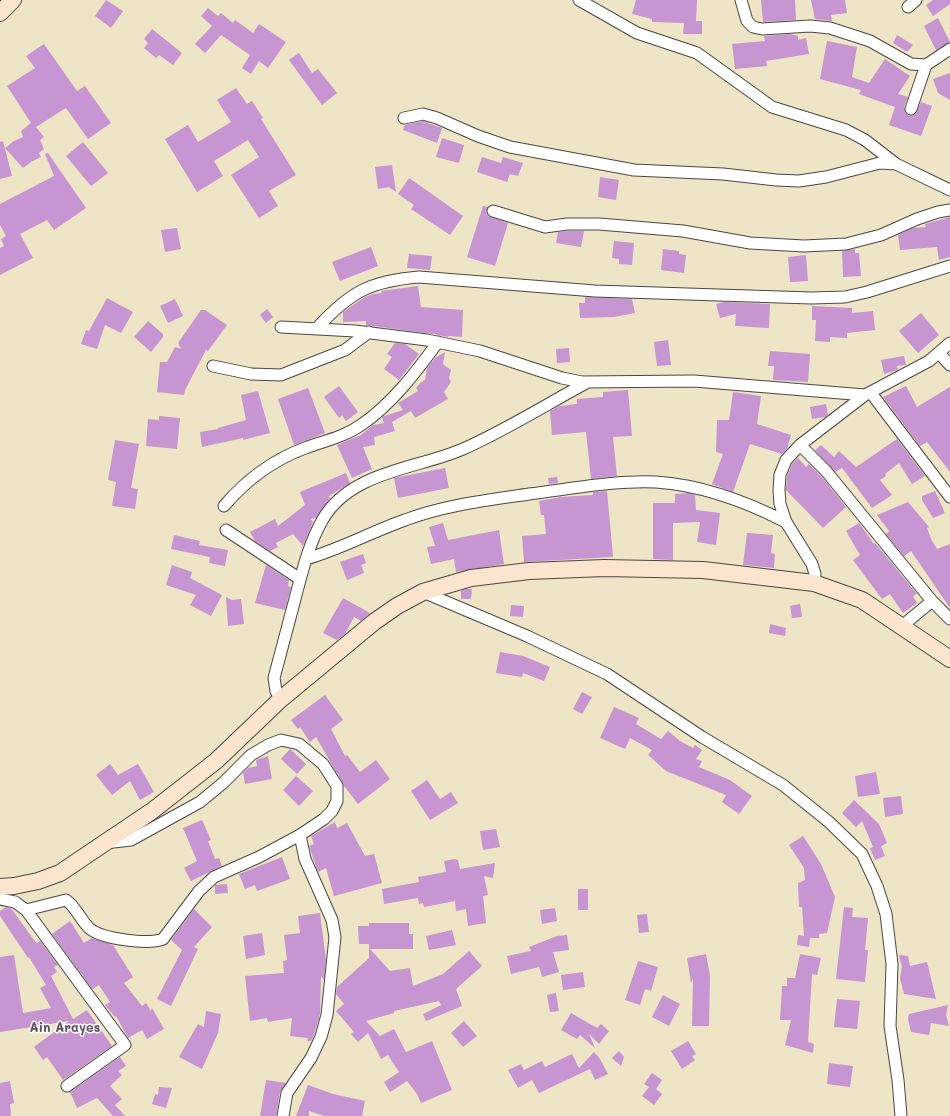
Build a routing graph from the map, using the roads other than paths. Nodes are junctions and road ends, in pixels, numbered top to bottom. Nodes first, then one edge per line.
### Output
1 (13, 0) edge
2 (579, 0) edge
3 (741, 0) edge
4 (0, 13) edge
5 (950, 49) edge
6 (926, 65) junction
7 (911, 109) dead end
8 (404, 118) dead end
9 (896, 164) junction
10 (950, 190) edge
11 (950, 210) edge
12 (492, 211) dead end
13 (950, 266) edge
14 (280, 327) dead end
15 (317, 328) junction
16 (369, 332) junction
17 (438, 342) junction
18 (950, 343) edge
19 (939, 353) junction
20 (950, 365) edge
21 (213, 366) dead end
22 (588, 382) junction
23 (868, 394) junction
24 (800, 445) junction
25 (950, 497) edge
26 (224, 506) dead end
27 (786, 522) junction
28 (226, 530) dead end
29 (306, 559) junction
30 (300, 579) junction
31 (814, 583) junction
32 (423, 592) junction
33 (932, 601) junction
34 (950, 619) edge
35 (902, 626) junction
36 (950, 659) edge
37 (282, 700) junction
38 (300, 835) junction
39 (102, 844) junction
40 (0, 887) edge
41 (0, 899) edge
42 (26, 910) junction
43 (67, 1086) dead end
44 (283, 1116) edge
45 (901, 1116) edge

1 - 4 street
2 - 9 street
3 - 6 street
5 - 6 street
6 - 7 street
8 - 9 street
9 - 10 street
11 - 12 street
13 - 15 street
14 - 15 street
15 - 16 street
16 - 17 street
16 - 21 street
17 - 22 street
17 - 26 street
18 - 19 street
19 - 20 street
19 - 23 street
22 - 23 street
22 - 29 street
23 - 24 street
23 - 25 street
24 - 27 street
24 - 33 street
27 - 29 street
27 - 31 street
28 - 30 street
29 - 30 street
30 - 37 street
31 - 32 street
31 - 35 street
32 - 37 street
32 - 45 street
33 - 34 street
33 - 35 street
35 - 36 street
37 - 39 street
38 - 39 street
38 - 42 street
38 - 44 street
39 - 40 street
41 - 42 street
42 - 43 street

